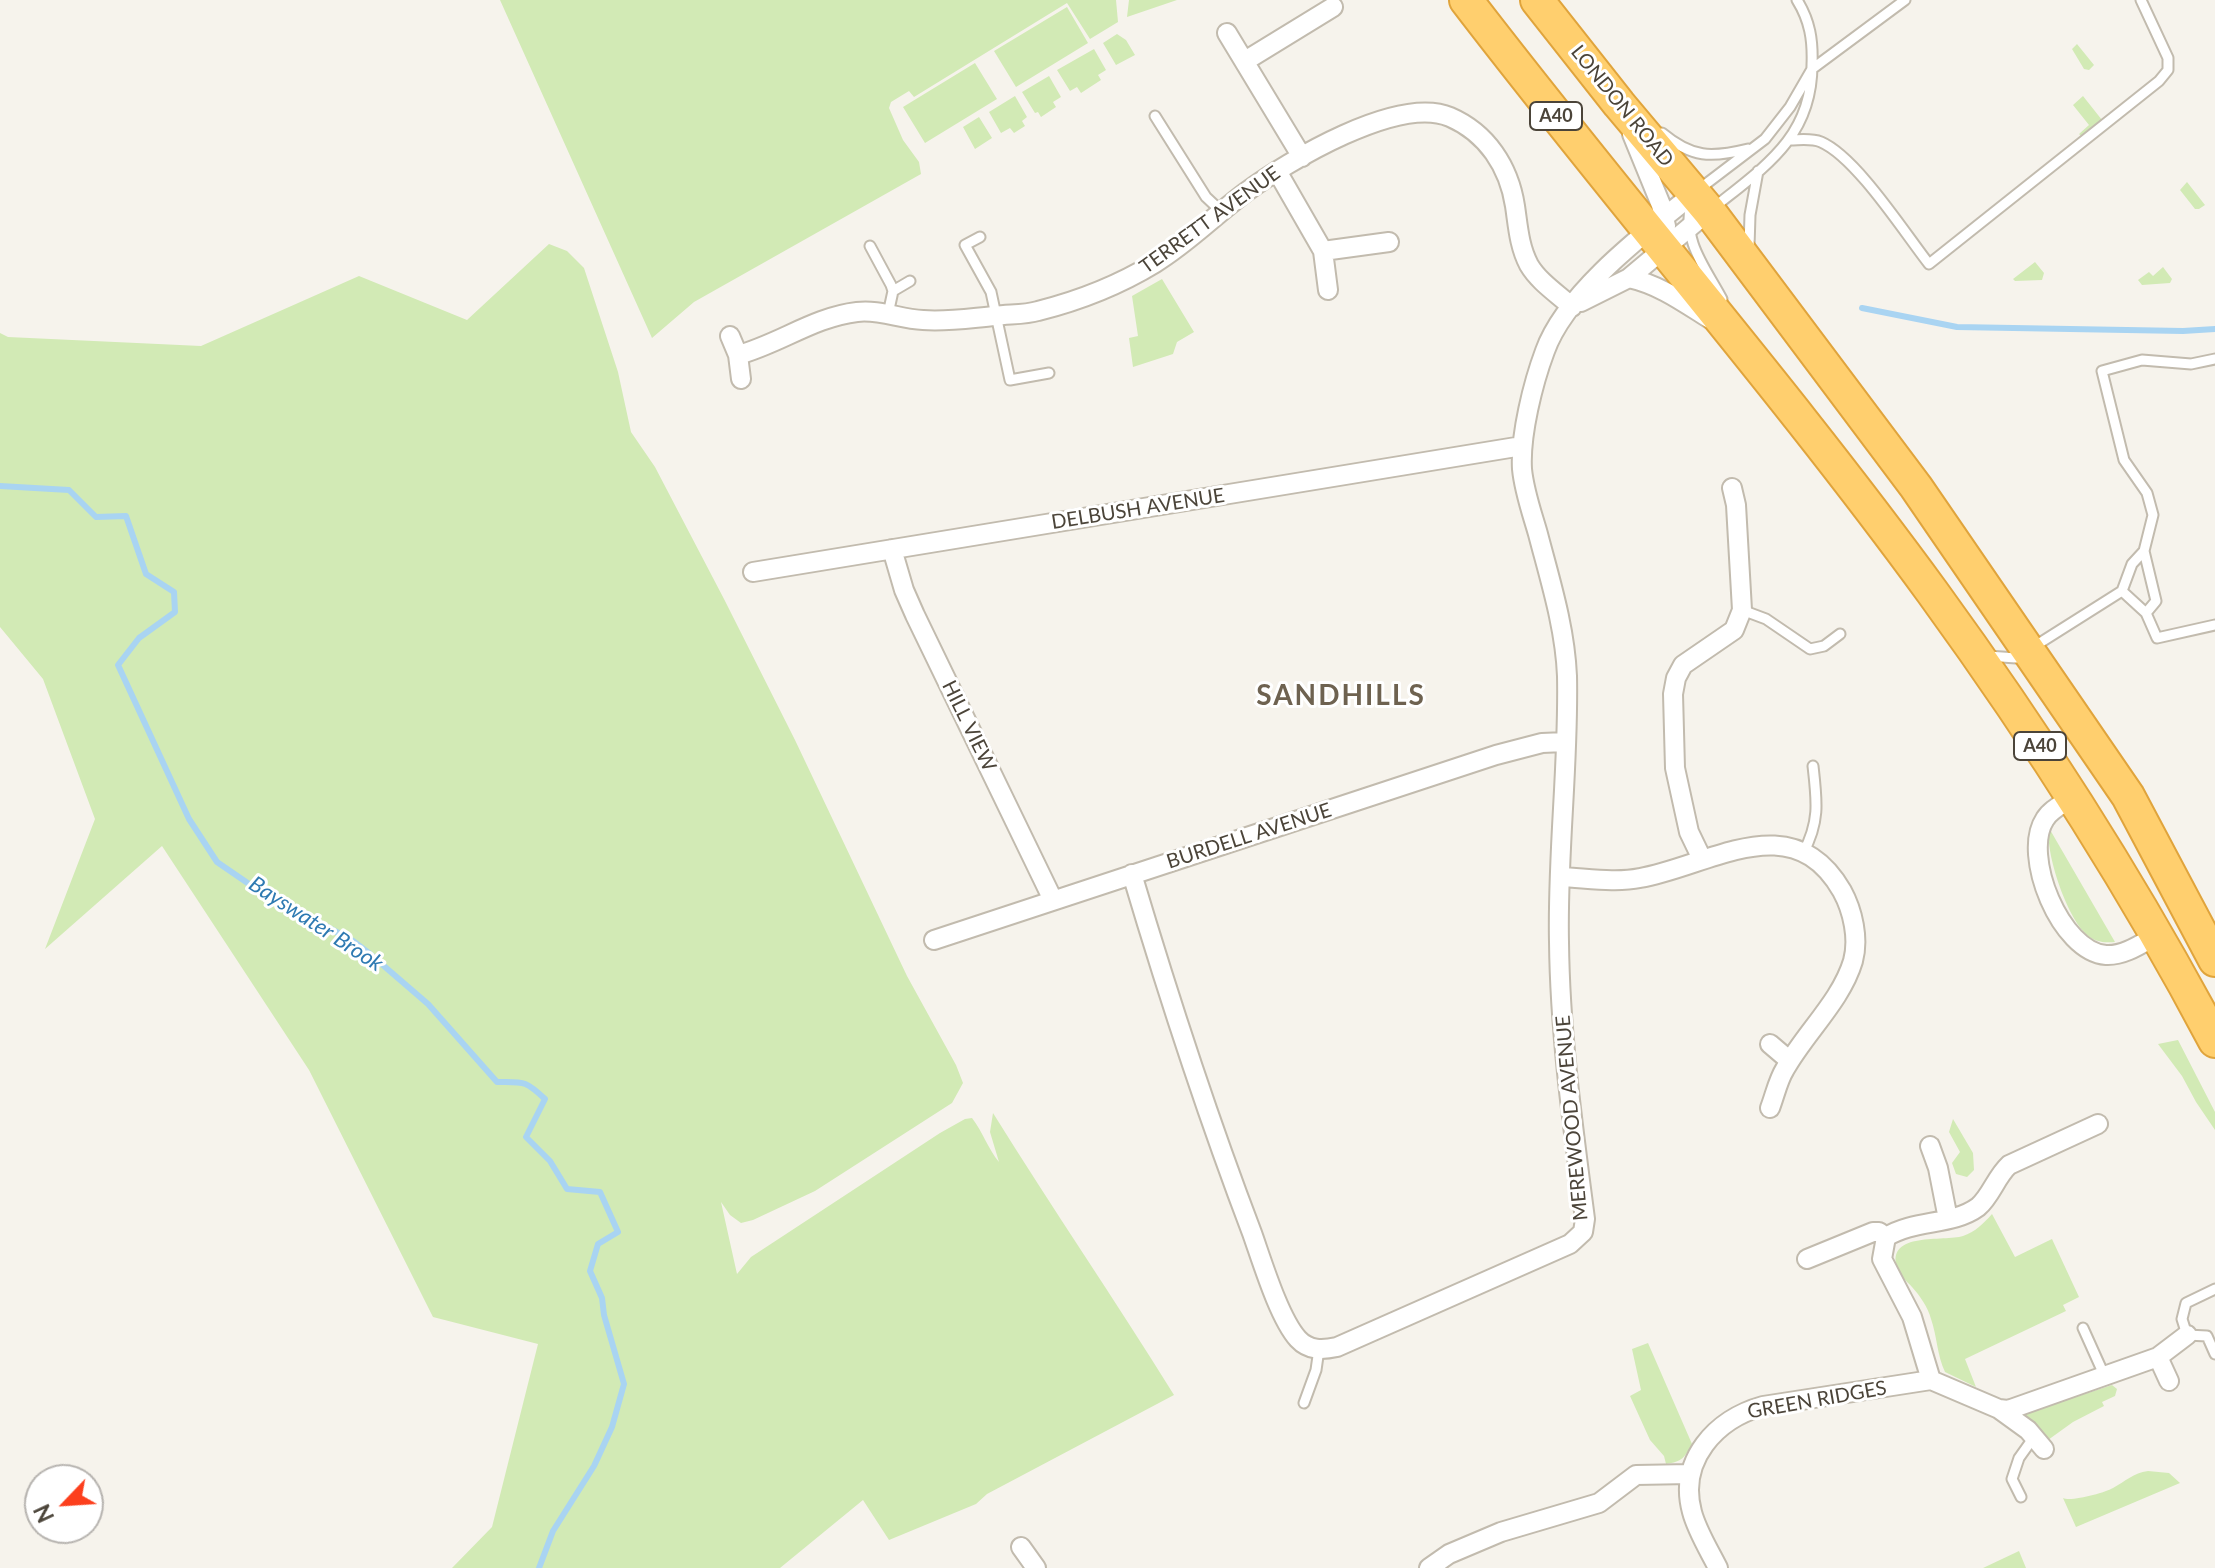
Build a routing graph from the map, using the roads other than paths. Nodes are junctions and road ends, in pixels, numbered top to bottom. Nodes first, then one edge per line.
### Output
1 (1466, 0) edge
2 (1537, 0) edge
3 (1797, 0) edge
4 (1905, 0) edge
5 (2141, 0) edge
6 (1333, 7) dead end
7 (1227, 33) dead end
8 (1245, 61) junction
9 (1812, 69) junction
10 (1619, 104) junction
11 (1155, 116) dead end
12 (1790, 140) junction
13 (1755, 147) junction
14 (1302, 157) junction
15 (1277, 171) junction
16 (1758, 171) junction
17 (1697, 211) junction
18 (1222, 212) junction
19 (1658, 232) junction
20 (980, 237) dead end
21 (1389, 242) dead end
22 (870, 246) dead end
23 (1323, 251) junction
24 (1749, 262) junction
25 (1629, 278) junction
26 (910, 281) dead end
27 (1328, 290) dead end
28 (893, 291) junction
29 (1572, 307) junction
30 (888, 314) junction
31 (996, 315) junction
32 (1729, 332) junction
33 (730, 336) dead end
34 (738, 355) junction
35 (2215, 359) edge
36 (1049, 373) dead end
37 (741, 379) dead end
38 (1522, 446) junction
39 (1732, 488) dead end
40 (892, 549) junction
41 (2144, 551) junction
42 (753, 572) dead end
43 (2122, 591) junction
44 (1742, 610) junction
45 (2146, 613) junction
46 (2215, 625) edge
47 (1840, 634) dead end
48 (2028, 651) junction
49 (1977, 656) junction
50 (1565, 742) junction
51 (1813, 766) dead end
52 (2074, 796) junction
53 (1803, 853) junction
54 (1702, 859) junction
55 (1132, 874) junction
56 (1561, 877) junction
57 (1053, 900) junction
58 (2157, 935) junction
59 (934, 940) dead end
60 (2215, 960) edge
61 (2215, 1041) edge
62 (1770, 1044) dead end
63 (1790, 1061) junction
64 (1770, 1108) dead end
65 (2098, 1124) dead end
66 (1930, 1146) dead end
67 (1948, 1219) junction
68 (1886, 1237) junction
69 (1807, 1259) dead end
70 (2215, 1289) edge
71 (2083, 1328) dead end
72 (2187, 1335) junction
73 (1319, 1349) junction
74 (2215, 1354) edge
75 (2158, 1357) junction
76 (2105, 1377) junction
77 (1931, 1380) junction
78 (2169, 1381) dead end
79 (1304, 1403) dead end
80 (1999, 1409) junction
81 (2039, 1443) joint
82 (1690, 1474) junction
83 (2021, 1497) dead end
84 (1021, 1547) dead end
85 (1036, 1568) edge
86 (1429, 1568) edge
87 (1718, 1568) edge

1 - 19 highway, A40
2 - 10 highway, LONDON ROAD / A40
3 - 9 lane
4 - 9 lane
5 - 12 lane
6 - 8 street
7 - 8 street
8 - 14 street
9 - 12 lane
9 - 13 lane
10 - 13 lane
10 - 17 highway, LONDON ROAD / A40
10 - 19 street
11 - 18 lane
12 - 16 lane
13 - 17 lane
14 - 15 street, TERRETT AVENUE
14 - 29 street, TERRETT AVENUE
15 - 18 street, TERRETT AVENUE
15 - 23 street
16 - 17 lane
16 - 24 lane
17 - 19 street, MEREWOOD AVENUE
17 - 19 street, MEREWOOD AVENUE
17 - 24 highway, A40
17 - 32 lane
18 - 31 street, TERRETT AVENUE
19 - 25 street, MEREWOOD AVENUE
19 - 29 street, MEREWOOD AVENUE
19 - 32 highway, A40
20 - 31 lane
21 - 23 street
22 - 28 lane
23 - 27 street
24 - 48 highway, A40
25 - 29 street, MEREWOOD AVENUE
25 - 32 street
26 - 28 lane
28 - 30 lane
29 - 38 street, MEREWOOD AVENUE
30 - 31 street, TERRETT AVENUE
30 - 34 street, TERRETT AVENUE
31 - 36 lane
32 - 49 highway, A40
33 - 34 street
34 - 37 street
35 - 41 lane
38 - 40 street, DELBUSH AVENUE
38 - 50 street, MEREWOOD AVENUE
39 - 44 street
40 - 42 street, DELBUSH AVENUE
40 - 57 street, HILL VIEW
41 - 43 lane
41 - 45 lane
43 - 45 lane
43 - 48 lane
44 - 47 lane
44 - 54 street
45 - 46 lane
48 - 49 lane
48 - 60 highway, A40
49 - 52 highway, A40
50 - 55 street, BURDELL AVENUE
50 - 56 street, MEREWOOD AVENUE
51 - 53 lane
52 - 58 highway, A40
52 - 58 street
53 - 54 street
53 - 63 street
54 - 56 street
55 - 57 street, BURDELL AVENUE
55 - 73 street
56 - 73 street, MEREWOOD AVENUE
57 - 59 street, BURDELL AVENUE
58 - 61 highway, A40
62 - 63 street
63 - 64 street
65 - 67 street
66 - 67 street
67 - 68 street
68 - 69 street
68 - 77 street
70 - 72 lane
71 - 76 lane
72 - 74 lane
72 - 75 street
73 - 79 lane
75 - 76 street
75 - 78 street
76 - 80 street
77 - 80 street
77 - 82 street, GREEN RIDGES
80 - 81 street
81 - 83 lane
82 - 86 street
82 - 87 street
84 - 85 street

